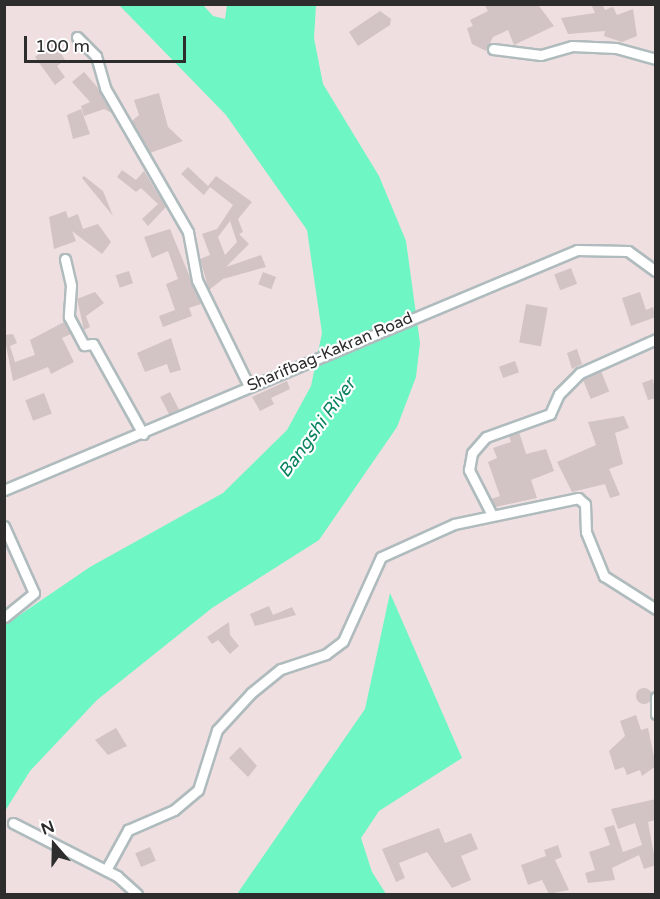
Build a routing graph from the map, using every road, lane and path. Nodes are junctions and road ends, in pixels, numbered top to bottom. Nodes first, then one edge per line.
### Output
1 (77, 38) dead end
2 (493, 50) dead end
3 (656, 59) edge
4 (65, 259) dead end
5 (656, 271) edge
6 (656, 339) edge
7 (249, 386) junction
8 (143, 434) junction
9 (4, 490) edge
10 (492, 515) junction
11 (4, 526) edge
12 (656, 609) edge
13 (4, 617) edge
14 (656, 697) edge
15 (656, 714) edge
16 (13, 823) dead end
17 (106, 870) junction
18 (137, 894) edge

1 - 7 street
2 - 3 street
4 - 8 street
5 - 7 street, Sharifbag-Kakran Road
6 - 10 street
7 - 8 street, Sharifbag-Kakran Road
8 - 9 street, Sharifbag-Kakran Road
10 - 12 street
10 - 17 street
11 - 13 street
14 - 15 street
16 - 17 street
17 - 18 street

